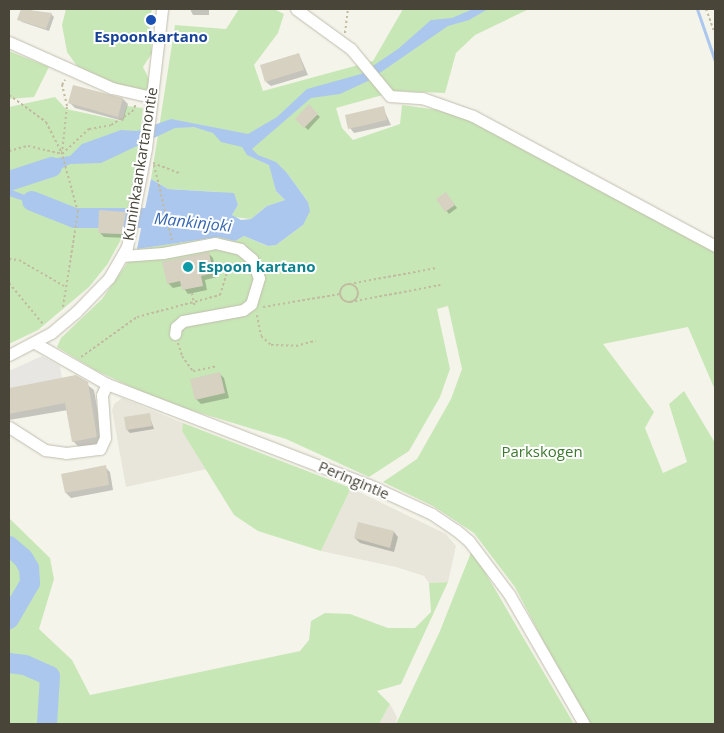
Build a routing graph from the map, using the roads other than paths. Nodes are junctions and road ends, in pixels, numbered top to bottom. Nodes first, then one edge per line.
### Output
1 (162, 9) edge
2 (296, 9) edge
3 (9, 42) edge
4 (152, 98) junction
5 (715, 246) edge
6 (122, 256) junction
7 (175, 334) road end
8 (35, 343) junction
9 (9, 355) edge
10 (106, 384) junction
11 (9, 427) edge
12 (584, 724) edge

1 - 4 street, Kuninkaankartanontie
2 - 5 street
3 - 4 street
4 - 6 street, Kuninkaankartanontie
6 - 7 street
6 - 8 street, Kuninkaankartanontie
8 - 9 street, Kuninkaankartanontie
8 - 10 street, Peringintie
10 - 11 street
10 - 12 street, Peringintie

